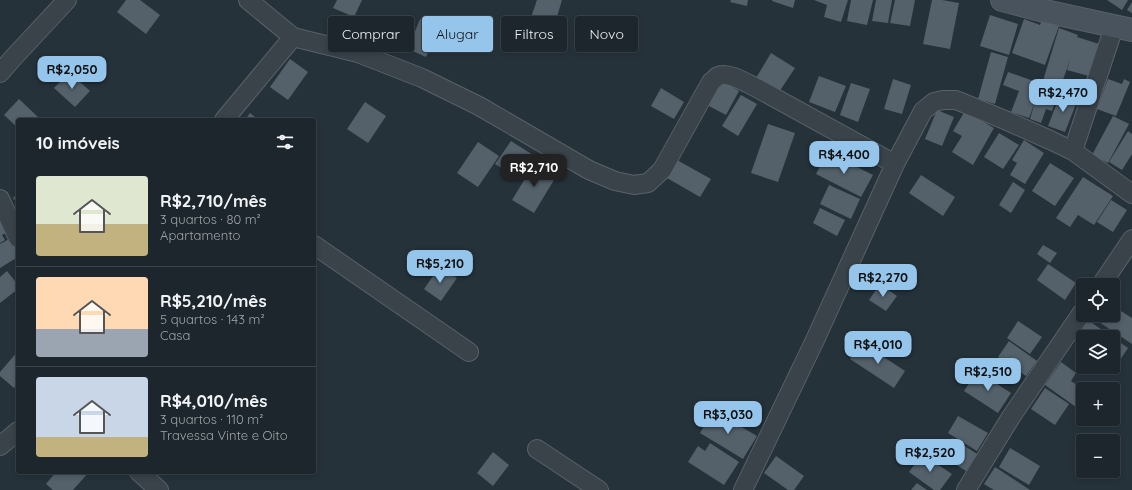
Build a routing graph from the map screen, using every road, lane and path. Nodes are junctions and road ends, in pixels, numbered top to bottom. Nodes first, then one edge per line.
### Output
1 (67, 0) edge
2 (248, 0) edge
3 (1002, 0) edge
4 (1123, 28) edge
5 (293, 37) junction
6 (0, 74) edge
7 (226, 118) edge
8 (1073, 151) junction
9 (895, 164) junction
10 (1132, 194) edge
11 (0, 199) edge
12 (16, 234) edge
13 (1132, 239) edge
14 (316, 246) edge
15 (1106, 278) edge
16 (1076, 321) edge
17 (469, 352) dead end
18 (16, 433) edge
19 (0, 446) edge
20 (537, 448) dead end
21 (141, 474) edge
22 (159, 490) edge
23 (599, 490) edge
24 (743, 490) edge
25 (966, 490) edge

1 - 6 street
2 - 5 street
3 - 4 street
4 - 8 street
5 - 7 street
5 - 9 street
8 - 9 street
8 - 10 street
9 - 24 street
11 - 12 street
13 - 15 street
14 - 17 street
16 - 25 street
18 - 19 street
20 - 23 street
21 - 22 street

